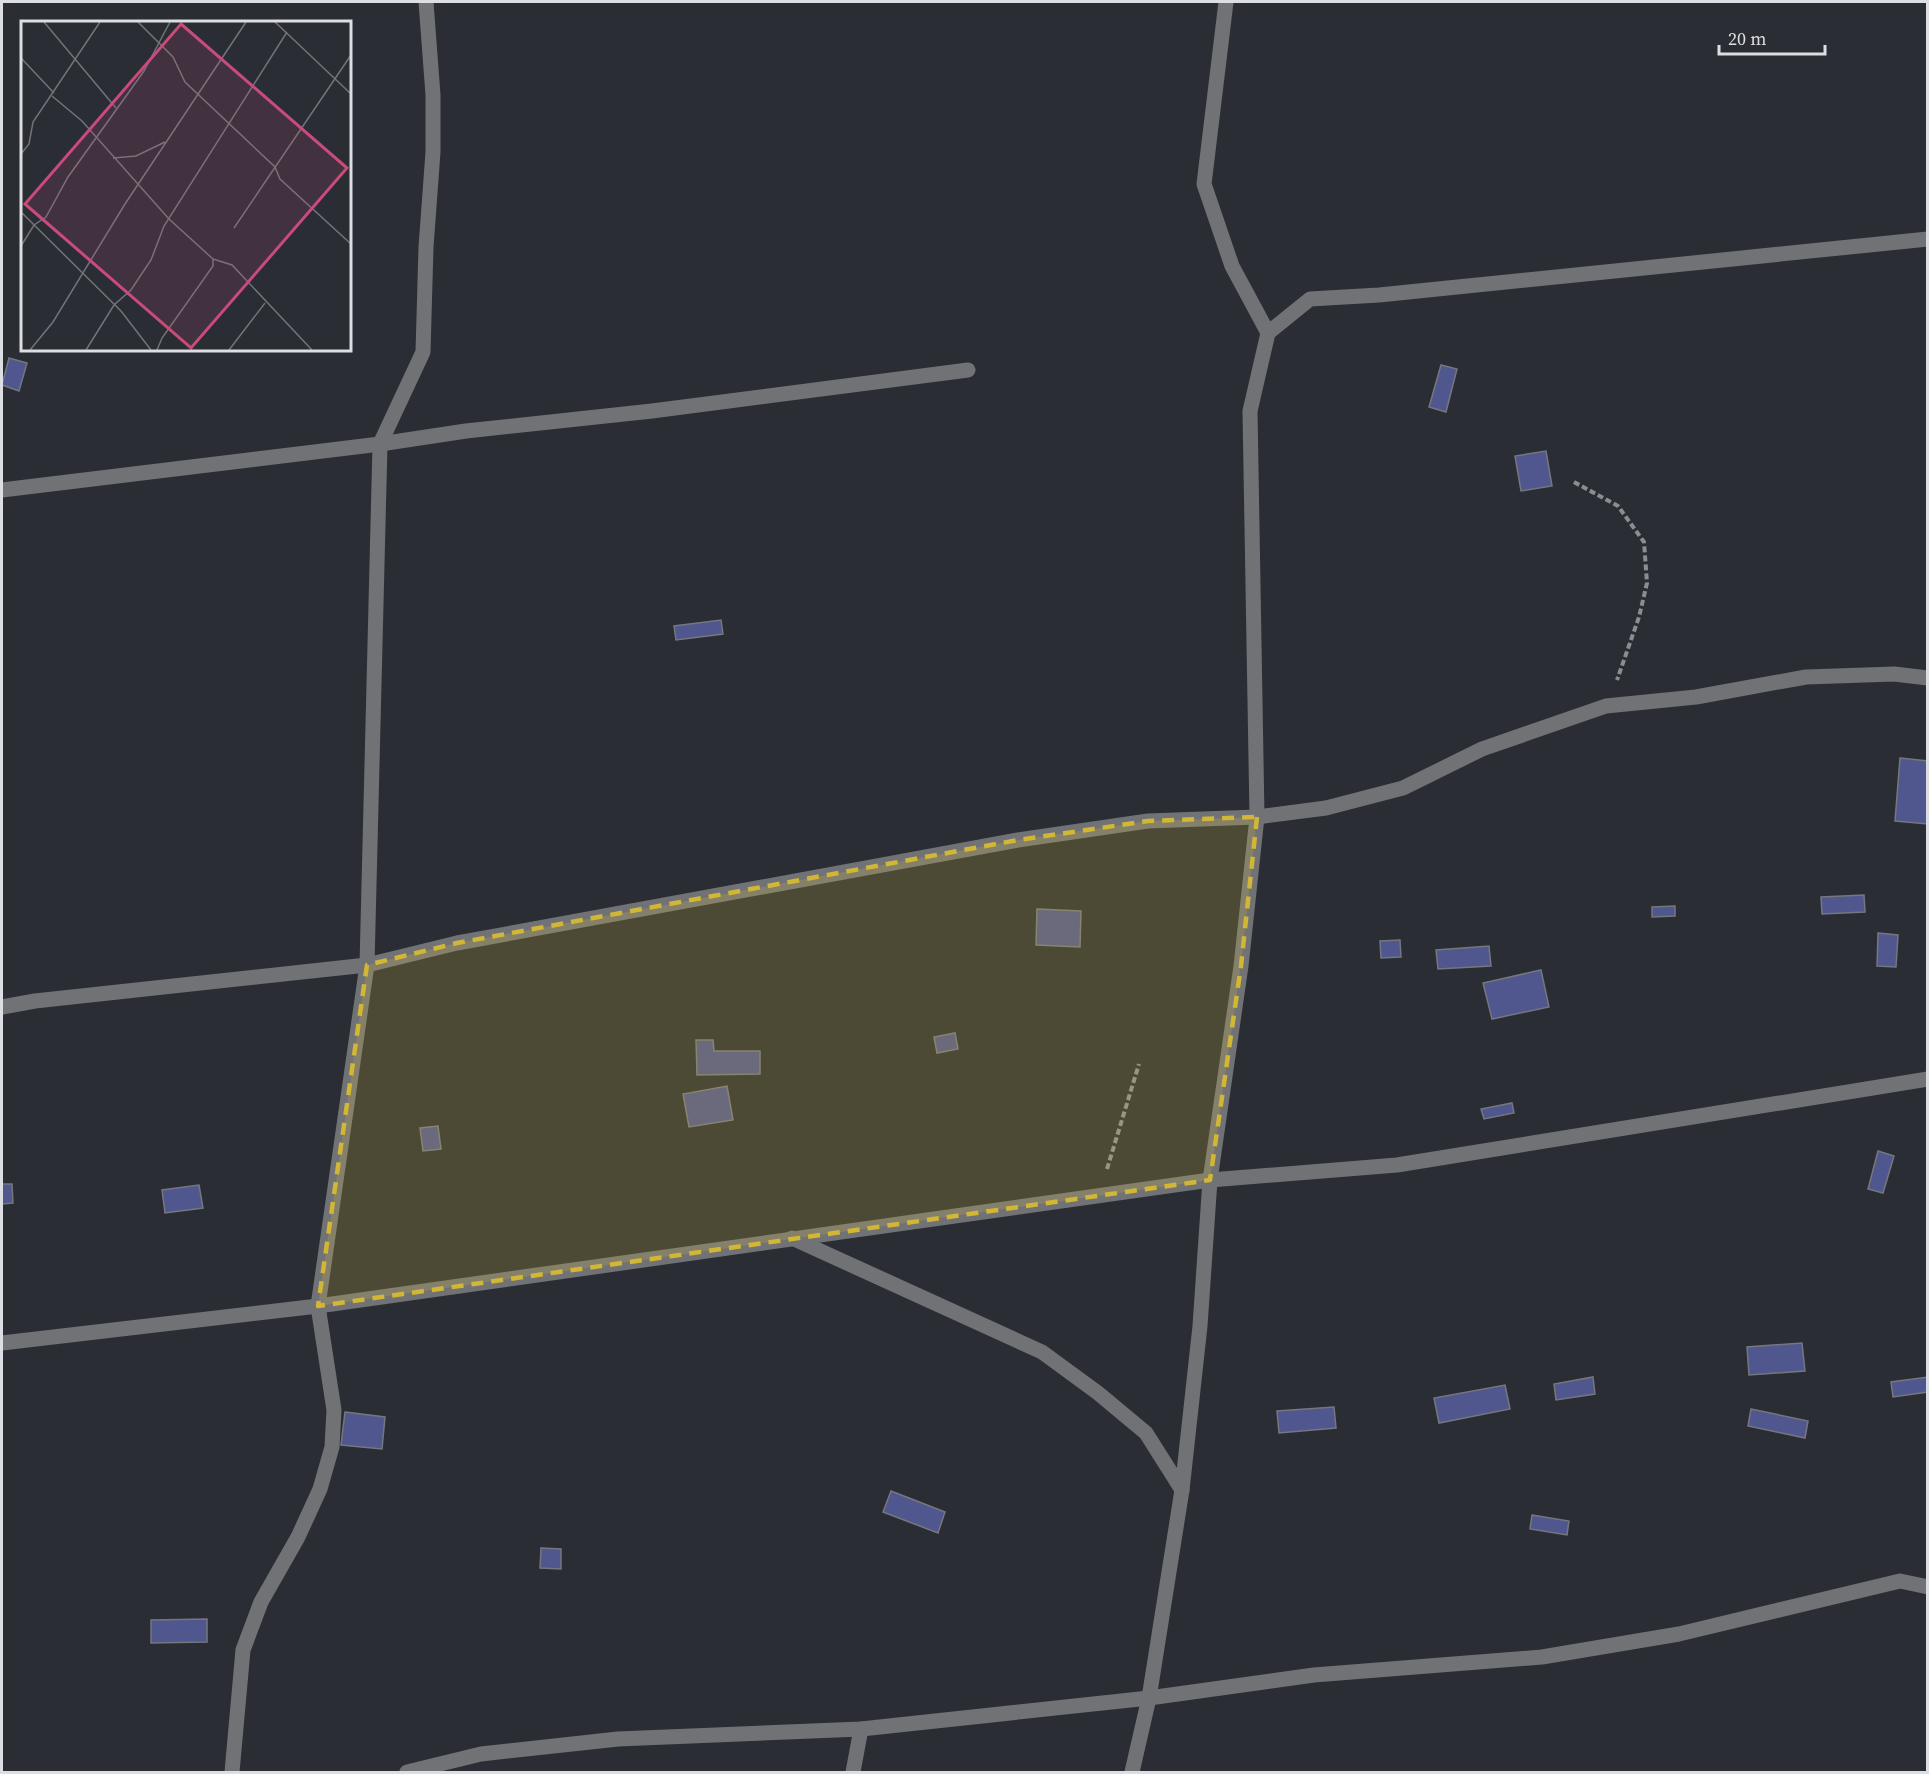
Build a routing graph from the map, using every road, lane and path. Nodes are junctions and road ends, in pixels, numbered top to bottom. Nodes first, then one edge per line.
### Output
1 (426, 2) edge
2 (1226, 2) edge
3 (1928, 239) edge
4 (1268, 333) junction
5 (968, 370) dead end
6 (380, 444) junction
7 (1574, 482) dead end
8 (2, 490) edge
9 (1928, 678) edge
10 (1606, 706) junction
11 (1257, 817) junction
12 (367, 965) junction
13 (2, 1007) edge
14 (1139, 1064) dead end
15 (1928, 1079) edge
16 (1210, 1180) junction
17 (1098, 1195) junction
18 (790, 1237) junction
19 (318, 1306) junction
20 (2, 1343) edge
21 (1182, 1490) junction
22 (1928, 1587) edge
23 (1149, 1698) junction
24 (861, 1729) junction
25 (232, 1773) edge
26 (407, 1773) edge
27 (853, 1773) edge
28 (1132, 1773) edge

1 - 6 street
2 - 4 street
3 - 4 street
4 - 11 street
5 - 6 street
6 - 8 street
6 - 12 street
7 - 10 path
9 - 10 street
10 - 11 street
11 - 12 street
11 - 16 street
12 - 13 street
12 - 19 street
14 - 17 path
15 - 16 street
16 - 17 street
16 - 21 street
17 - 18 street
18 - 19 street
18 - 21 street
19 - 20 street
19 - 25 street
21 - 23 street
22 - 23 street
23 - 24 street
23 - 28 street
24 - 26 street
24 - 27 street

